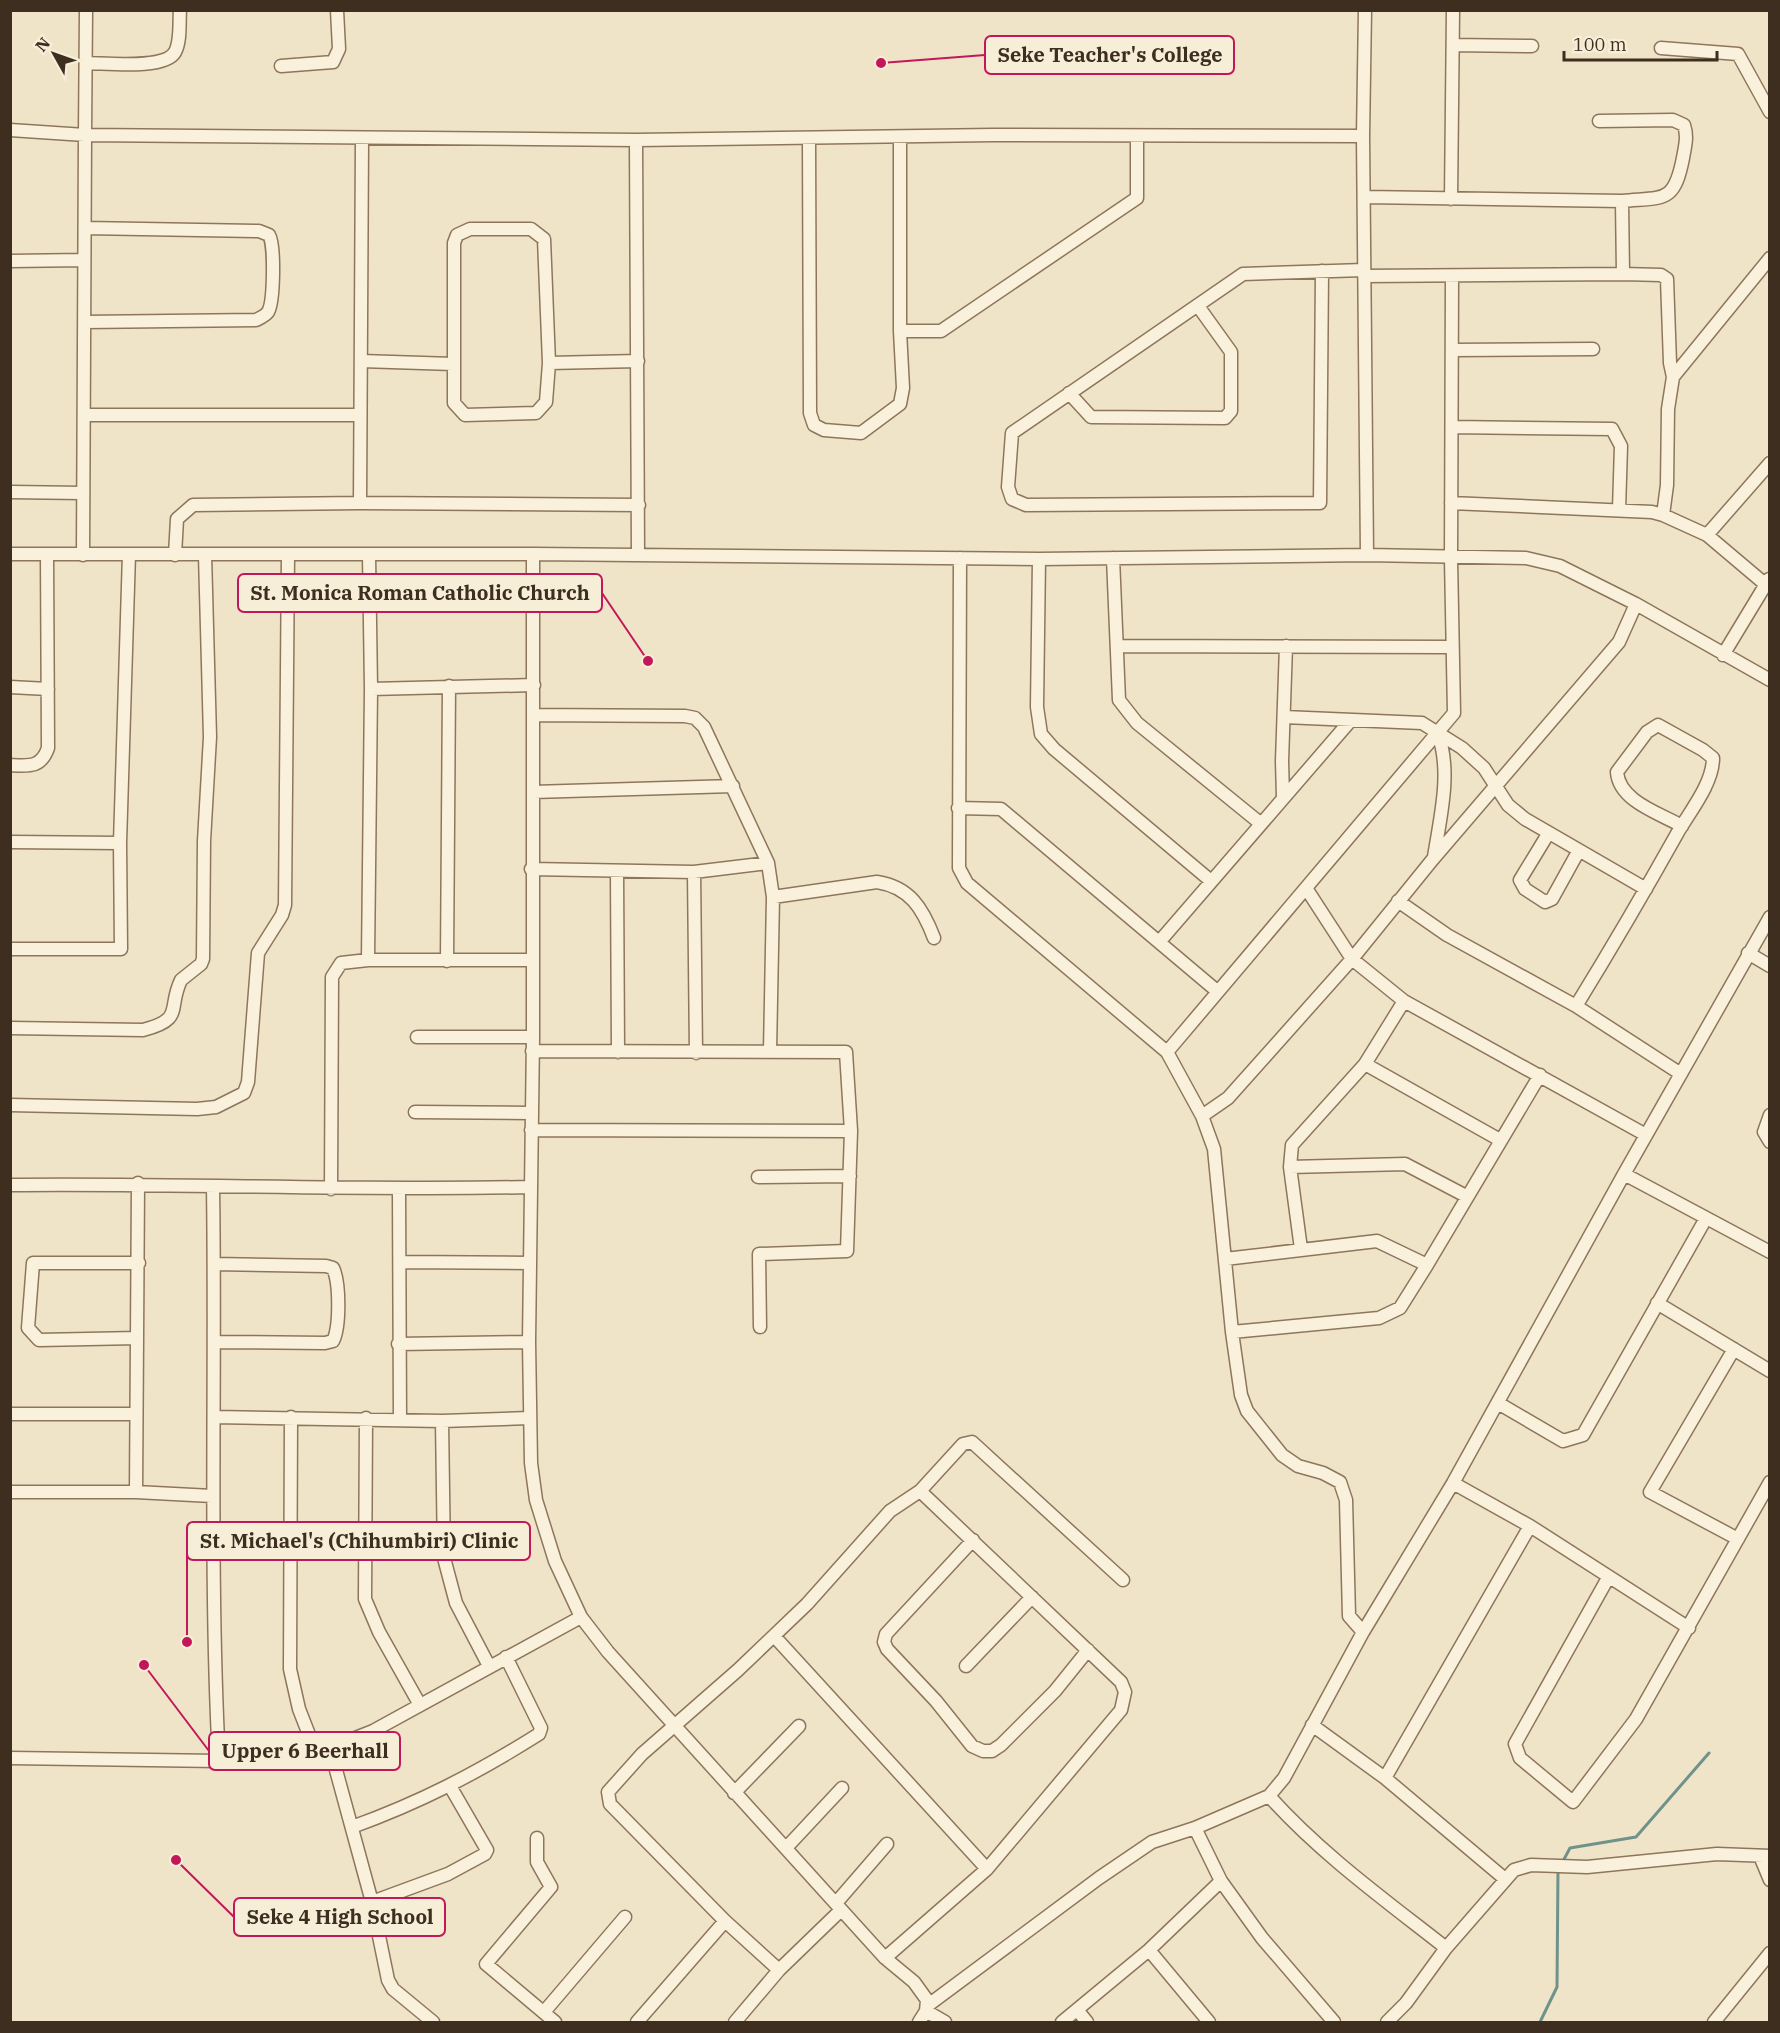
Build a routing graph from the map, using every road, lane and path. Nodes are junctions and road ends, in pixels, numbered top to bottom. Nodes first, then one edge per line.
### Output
1 (86, 10) edge
2 (180, 10) edge
3 (337, 10) edge
4 (1365, 10) edge
5 (1453, 10) edge
6 (1453, 45) junction
7 (1532, 46) dead end
8 (1661, 48) dead end
9 (86, 63) junction
10 (281, 66) dead end
11 (1770, 112) edge
12 (1599, 121) dead end
13 (10, 130) edge
14 (85, 135) junction
15 (1363, 136) junction
16 (809, 138) junction
17 (900, 138) junction
18 (1137, 138) junction
19 (362, 139) junction
20 (636, 140) junction
21 (1365, 197) junction
22 (1451, 199) junction
23 (1622, 201) junction
24 (85, 228) junction
25 (1770, 258) edge
26 (84, 260) junction
27 (10, 261) edge
28 (1322, 271) junction
29 (1364, 273) junction
30 (1623, 274) junction
31 (1452, 276) junction
32 (1198, 306) junction
33 (84, 322) junction
34 (900, 331) junction
35 (1593, 349) dead end
36 (1453, 350) junction
37 (362, 361) junction
38 (638, 361) junction
39 (549, 363) junction
40 (453, 364) junction
41 (1673, 377) junction
42 (1069, 393) junction
43 (85, 415) junction
44 (360, 415) junction
45 (1452, 427) junction
46 (1770, 463) edge
47 (10, 492) edge
48 (83, 493) junction
49 (360, 503) junction
50 (1451, 503) junction
51 (639, 505) junction
52 (1620, 510) junction
53 (1663, 515) junction
54 (1707, 536) junction
55 (10, 554) edge
56 (47, 554) junction
57 (129, 554) junction
58 (288, 554) junction
59 (533, 554) junction
60 (83, 555) junction
61 (175, 555) junction
62 (205, 555) junction
63 (369, 555) junction
64 (638, 555) junction
65 (1367, 555) junction
66 (960, 558) junction
67 (1113, 558) junction
68 (1039, 559) junction
69 (1451, 559) junction
70 (1767, 581) edge
71 (1636, 604) junction
72 (1117, 646) junction
73 (1286, 646) junction
74 (1452, 647) junction
75 (1723, 655) junction
76 (1770, 680) edge
77 (534, 685) junction
78 (448, 686) junction
79 (10, 687) edge
80 (48, 689) junction
81 (371, 689) junction
82 (533, 715) junction
83 (1284, 717) junction
84 (1351, 720) junction
85 (1438, 734) junction
86 (10, 765) edge
87 (733, 786) junction
88 (1496, 786) junction
89 (533, 792) junction
90 (1283, 797) junction
91 (958, 808) junction
92 (1260, 823) junction
93 (1682, 826) junction
94 (1548, 834) junction
95 (10, 842) edge
96 (120, 843) junction
97 (1578, 852) junction
98 (1433, 859) junction
99 (768, 863) junction
100 (531, 869) junction
101 (617, 871) junction
102 (694, 872) junction
103 (1211, 881) junction
104 (1306, 888) junction
105 (1646, 889) junction
106 (773, 897) junction
107 (1398, 901) junction
108 (1770, 917) edge
109 (934, 938) dead end
110 (1161, 941) junction
111 (10, 949) edge
112 (1748, 953) junction
113 (1352, 959) junction
114 (368, 960) junction
115 (532, 960) junction
116 (447, 961) junction
117 (1770, 966) edge
118 (1217, 991) junction
119 (1404, 1001) junction
120 (1576, 1006) junction
121 (10, 1028) edge
122 (417, 1037) dead end
123 (532, 1037) junction
124 (532, 1051) junction
125 (770, 1051) junction
126 (1167, 1052) junction
127 (618, 1053) junction
128 (696, 1053) junction
129 (1365, 1064) junction
130 (1681, 1074) junction
131 (1540, 1075) junction
132 (10, 1105) edge
133 (415, 1112) dead end
134 (531, 1113) junction
135 (1770, 1115) edge
136 (1202, 1116) junction
137 (531, 1130) junction
138 (851, 1131) junction
139 (1646, 1135) junction
140 (1500, 1140) junction
141 (1770, 1142) edge
142 (1290, 1167) junction
143 (1623, 1174) junction
144 (850, 1176) junction
145 (758, 1177) dead end
146 (138, 1183) junction
147 (10, 1185) edge
148 (213, 1187) junction
149 (529, 1187) junction
150 (331, 1190) junction
151 (399, 1190) junction
152 (1466, 1196) junction
153 (1705, 1220) junction
154 (1301, 1249) junction
155 (1770, 1252) edge
156 (1225, 1259) junction
157 (400, 1262) junction
158 (139, 1263) junction
159 (530, 1263) junction
160 (214, 1264) junction
161 (1426, 1265) junction
162 (1657, 1303) junction
163 (760, 1327) dead end
164 (1232, 1332) junction
165 (137, 1338) junction
166 (215, 1342) junction
167 (529, 1342) junction
168 (398, 1344) junction
169 (1734, 1349) junction
170 (1770, 1371) edge
171 (1498, 1403) junction
172 (10, 1414) edge
173 (136, 1414) junction
174 (214, 1417) junction
175 (291, 1417) junction
176 (366, 1418) junction
177 (529, 1418) junction
178 (400, 1419) junction
179 (442, 1420) junction
180 (1770, 1482) edge
181 (1453, 1483) junction
182 (920, 1491) junction
183 (10, 1492) edge
184 (136, 1492) junction
185 (212, 1496) junction
186 (1530, 1526) junction
187 (1738, 1539) junction
188 (973, 1540) junction
189 (1608, 1578) junction
190 (1123, 1580) dead end
191 (1032, 1597) junction
192 (581, 1617) junction
193 (1689, 1628) junction
194 (1363, 1632) junction
195 (774, 1636) junction
196 (1088, 1650) junction
197 (506, 1657) junction
198 (489, 1666) junction
199 (966, 1666) dead end
200 (420, 1705) junction
201 (1312, 1725) junction
202 (673, 1726) junction
203 (799, 1726) dead end
204 (330, 1748) junction
205 (315, 1750) junction
206 (10, 1758) edge
207 (219, 1761) junction
208 (1385, 1778) junction
209 (450, 1786) junction
210 (842, 1788) dead end
211 (734, 1793) junction
212 (1269, 1796) junction
213 (352, 1827) junction
214 (1195, 1828) junction
215 (537, 1838) dead end
216 (887, 1844) dead end
217 (786, 1848) junction
218 (1765, 1856) edge
219 (987, 1869) junction
220 (1505, 1878) junction
221 (1770, 1880) edge
222 (1221, 1881) junction
223 (372, 1902) junction
224 (839, 1907) junction
225 (625, 1917) dead end
226 (724, 1921) junction
227 (1446, 1948) junction
228 (1149, 1950) junction
229 (1770, 1953) edge
230 (885, 1959) junction
231 (779, 1970) junction
232 (1078, 2011) junction
233 (543, 2012) junction
234 (924, 2013) edge
235 (433, 2022) edge
236 (555, 2022) edge
237 (637, 2022) edge
238 (735, 2022) edge
239 (945, 2022) edge
240 (1062, 2022) edge
241 (1087, 2022) edge
242 (1209, 2022) edge
243 (1334, 2022) edge
244 (1387, 2022) edge
245 (1714, 2022) edge

1 - 9 street
2 - 9 street
3 - 10 street
4 - 15 street
5 - 6 street
6 - 7 street
6 - 22 street
8 - 11 street
9 - 14 street
12 - 23 street
13 - 14 street
14 - 19 street
14 - 24 street
15 - 18 street
15 - 21 street
16 - 17 street
16 - 20 street
16 - 34 street
17 - 18 street
17 - 34 street
18 - 34 street
19 - 20 street
19 - 37 street
20 - 38 street
21 - 22 street
21 - 29 street
22 - 23 street
23 - 30 street
24 - 26 street
24 - 33 street
25 - 41 street
26 - 27 street
26 - 33 street
28 - 29 street
28 - 32 street
28 - 42 street
29 - 31 street
29 - 65 street
30 - 31 street
30 - 41 street
31 - 36 street
32 - 42 street
32 - 42 street
33 - 43 street
35 - 36 street
36 - 45 street
37 - 40 street
37 - 44 street
38 - 39 street
38 - 51 street
39 - 40 street
39 - 40 street
41 - 53 street
43 - 44 street
43 - 48 street
44 - 49 street
45 - 50 street
45 - 52 street
46 - 54 street
47 - 48 street
48 - 60 street
49 - 51 street
49 - 61 street
50 - 52 street
50 - 69 street
51 - 64 street
52 - 53 street
53 - 54 street
54 - 70 street
55 - 56 street
56 - 60 street
56 - 80 street
57 - 60 street
57 - 61 street
57 - 96 street
58 - 62 street
58 - 63 street
58 - 132 street
59 - 63 street
59 - 64 street
59 - 77 street
61 - 62 street
62 - 121 street
63 - 81 street
64 - 66 street
65 - 67 street
65 - 69 street
66 - 68 street
66 - 91 street
67 - 68 street
67 - 72 street
68 - 103 street
69 - 71 street
69 - 74 street
70 - 75 street
71 - 75 street
71 - 88 street
72 - 73 street
72 - 92 street
73 - 74 street
73 - 83 street
74 - 85 street
75 - 76 street
77 - 78 street
77 - 82 street
78 - 81 street
78 - 116 street
79 - 80 street
80 - 86 street
81 - 114 street
82 - 87 street
82 - 89 street
83 - 84 street
83 - 90 street
84 - 85 street
84 - 90 street
85 - 88 street
85 - 98 street
85 - 104 street
87 - 89 street
87 - 99 street
88 - 94 street
88 - 98 street
89 - 100 street
90 - 92 street
91 - 110 street
91 - 126 street
92 - 103 street
93 - 93 street
93 - 105 street
94 - 97 street
94 - 97 street
95 - 96 street
96 - 111 street
97 - 105 street
98 - 107 street
99 - 102 street
99 - 106 street
100 - 101 street
100 - 115 street
101 - 102 street
101 - 127 street
102 - 128 street
103 - 110 street
104 - 113 street
104 - 118 street
105 - 120 street
106 - 109 street
106 - 125 street
107 - 113 street
107 - 120 street
108 - 112 street
110 - 118 street
112 - 117 street
112 - 130 street
113 - 119 street
113 - 136 street
114 - 116 street
114 - 150 street
115 - 116 street
115 - 123 street
118 - 126 street
119 - 129 street
119 - 131 street
120 - 130 street
122 - 123 street
123 - 124 street
124 - 127 street
124 - 134 street
125 - 128 street
125 - 138 street
126 - 136 street
127 - 128 street
129 - 140 street
129 - 142 street
130 - 139 street
131 - 139 street
131 - 140 street
133 - 134 street
134 - 137 street
135 - 141 street
136 - 156 street
137 - 138 street
137 - 149 street
138 - 144 street
139 - 143 street
140 - 152 street
142 - 152 street
142 - 154 street
143 - 153 street
143 - 171 street
144 - 145 street
144 - 163 street
146 - 147 street
146 - 148 street
146 - 158 street
148 - 150 street
148 - 160 street
149 - 151 street
149 - 159 street
150 - 151 street
151 - 157 street
152 - 161 street
153 - 155 street
153 - 162 street
154 - 156 street
154 - 161 street
156 - 164 street
157 - 159 street
157 - 168 street
158 - 165 street
158 - 165 street
159 - 167 street
160 - 166 street
160 - 166 street
161 - 164 street
162 - 169 street
162 - 171 street
164 - 194 street
165 - 173 street
166 - 174 street
167 - 168 street
167 - 177 street
168 - 178 street
169 - 170 street
169 - 187 street
171 - 181 street
172 - 173 street
173 - 184 street
174 - 175 street
174 - 185 street
175 - 176 street
175 - 205 street
176 - 178 street
176 - 200 street
177 - 179 street
177 - 192 street
178 - 179 street
179 - 198 street
180 - 187 street
181 - 186 street
181 - 194 street
182 - 188 street
182 - 190 street
182 - 195 street
183 - 184 street
184 - 185 street
185 - 207 street
186 - 189 street
186 - 208 street
187 - 193 street
188 - 191 street
188 - 196 street
189 - 193 street
189 - 193 street
191 - 196 street
191 - 199 street
192 - 197 street
192 - 202 street
194 - 201 street
195 - 202 street
195 - 219 street
196 - 219 street
197 - 198 street
197 - 209 street
198 - 200 street
200 - 204 street
201 - 208 street
201 - 212 street
202 - 211 street
202 - 226 street
203 - 211 street
204 - 205 street
204 - 213 street
205 - 207 street
206 - 207 street
208 - 220 street
209 - 213 street
209 - 223 street
210 - 217 street
211 - 217 street
212 - 214 street
212 - 227 street
213 - 223 street
214 - 222 street
214 - 234 street
215 - 233 street
216 - 224 street
217 - 224 street
218 - 220 street
218 - 221 street
219 - 230 street
220 - 227 street
222 - 228 street
222 - 243 street
223 - 235 street
224 - 230 street
224 - 231 street
225 - 233 street
226 - 231 street
226 - 237 street
227 - 244 street
228 - 232 street
228 - 242 street
229 - 245 street
230 - 234 street
231 - 238 street
232 - 240 street
232 - 241 street
233 - 236 street
234 - 239 street

